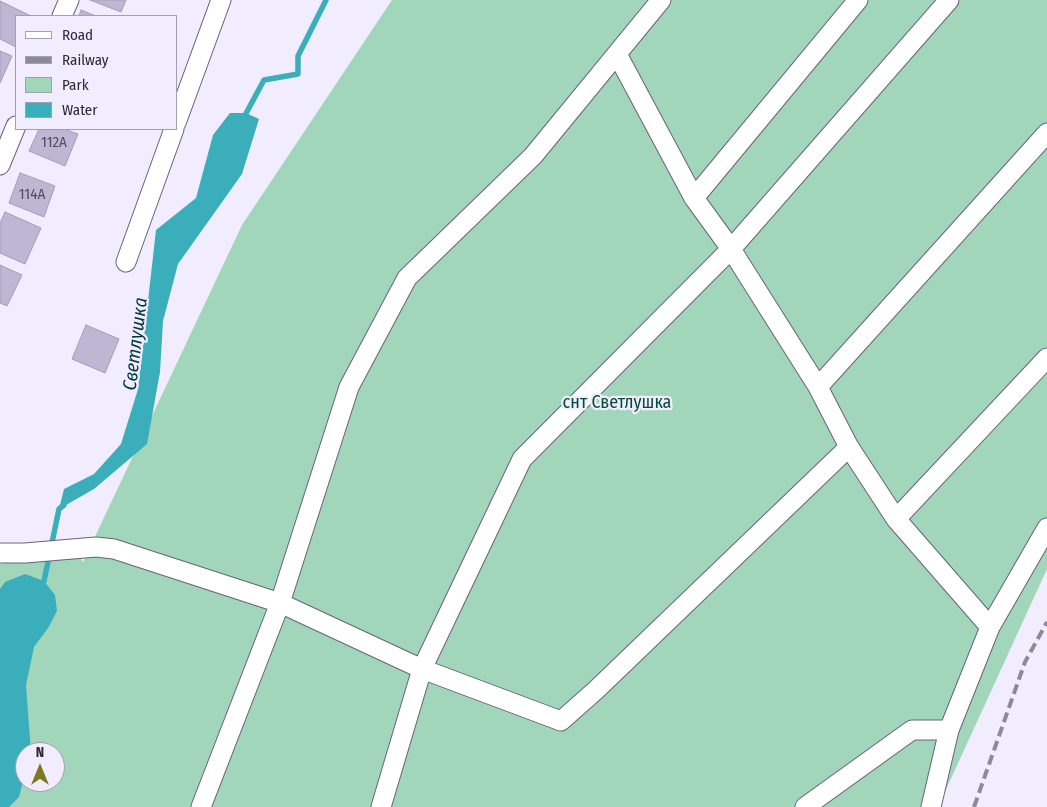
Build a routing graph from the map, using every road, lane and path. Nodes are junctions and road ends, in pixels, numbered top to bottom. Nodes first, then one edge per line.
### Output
1 (69, 0) edge
2 (221, 0) edge
3 (661, 0) edge
4 (858, 0) edge
5 (950, 0) edge
6 (62, 15) edge
7 (617, 54) junction
8 (178, 118) edge
9 (15, 128) edge
10 (174, 130) edge
11 (1047, 134) edge
12 (0, 165) edge
13 (694, 198) junction
14 (731, 249) junction
15 (126, 262) dead end
16 (1047, 358) edge
17 (818, 387) junction
18 (849, 447) junction
19 (896, 519) junction
20 (1047, 528) edge
21 (0, 553) edge
22 (280, 603) junction
23 (990, 627) junction
24 (422, 669) junction
25 (949, 730) junction
26 (201, 807) edge
27 (381, 807) edge
28 (805, 807) edge
29 (931, 807) edge

1 - 6 street
2 - 8 street
3 - 7 street
4 - 13 street
5 - 14 street
7 - 13 street
7 - 22 street
9 - 12 street
10 - 15 street
11 - 17 street
13 - 14 street
14 - 17 street
14 - 24 street
16 - 19 street
17 - 18 street
18 - 19 street
18 - 24 street
19 - 23 street
20 - 23 street
21 - 22 street
22 - 24 street
22 - 26 street
23 - 25 street
24 - 27 street
25 - 28 street
25 - 29 street

